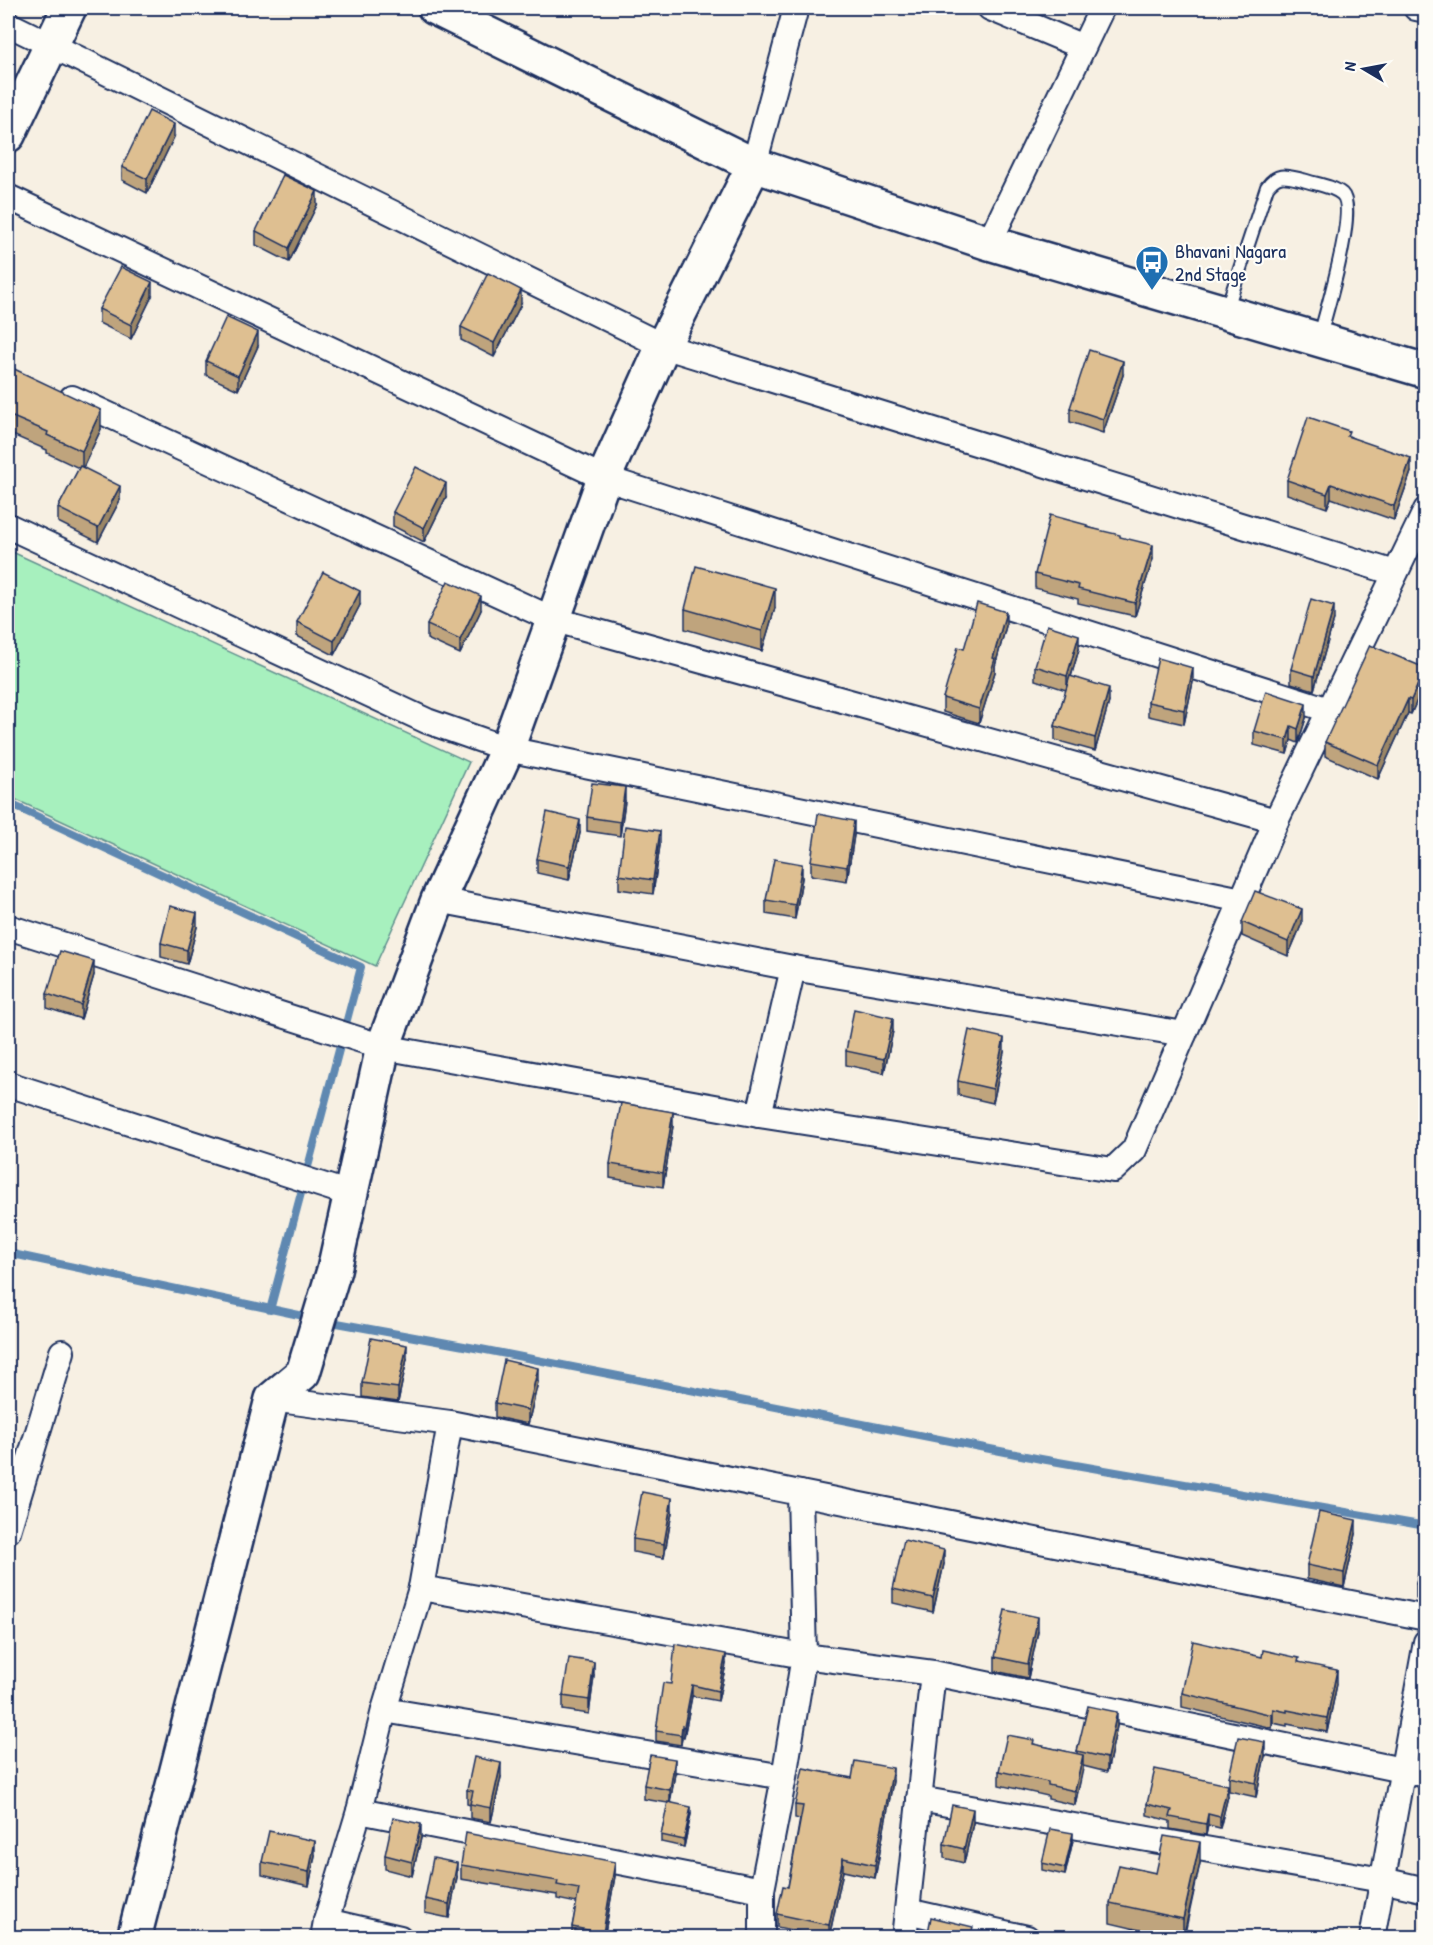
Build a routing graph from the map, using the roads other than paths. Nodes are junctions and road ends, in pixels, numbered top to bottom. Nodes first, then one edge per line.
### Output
1 (69, 8) edge
2 (435, 8) edge
3 (796, 8) edge
4 (990, 8) edge
5 (1101, 8) edge
6 (1416, 8) edge
7 (1425, 10) edge
8 (8, 24) edge
9 (51, 45) junction
10 (1083, 47) junction
11 (8, 135) edge
12 (754, 165) junction
13 (8, 197) edge
14 (989, 243) junction
15 (1225, 313) junction
16 (1319, 340) junction
17 (663, 346) junction
18 (1425, 371) edge
19 (51, 388) edge
20 (603, 478) junction
21 (1425, 510) edge
22 (8, 526) edge
23 (1395, 573) junction
24 (552, 619) junction
25 (1329, 710) junction
26 (507, 749) junction
27 (1276, 821) junction
28 (438, 900) junction
29 (1242, 900) junction
30 (8, 927) edge
31 (792, 968) junction
32 (1184, 1034) junction
33 (383, 1047) junction
34 (8, 1084) edge
35 (759, 1114) junction
36 (350, 1194) junction
37 (62, 1352) dead end
38 (272, 1399) junction
39 (450, 1423) junction
40 (800, 1493) junction
41 (8, 1531) edge
42 (421, 1588) junction
43 (1425, 1618) edge
44 (1425, 1642) edge
45 (804, 1656) junction
46 (933, 1673) junction
47 (384, 1710) junction
48 (1401, 1770) junction
49 (1425, 1775) edge
50 (784, 1777) junction
51 (919, 1799) junction
52 (359, 1811) junction
53 (1382, 1880) junction
54 (762, 1890) junction
55 (1425, 1890) edge
56 (907, 1911) junction
57 (324, 1929) edge
58 (134, 1938) edge
59 (400, 1938) edge
60 (762, 1938) edge
61 (904, 1938) edge
62 (1028, 1938) edge
63 (1372, 1938) edge

1 - 9 street
2 - 12 street
3 - 12 street
4 - 10 street
5 - 10 street
6 - 7 street
8 - 9 street
9 - 11 street
9 - 17 street
10 - 14 street
12 - 14 street
12 - 17 street
13 - 20 street
14 - 15 street
15 - 16 street
15 - 16 lane
16 - 18 street
17 - 20 street
17 - 23 street
19 - 24 street
20 - 24 street
20 - 25 street
21 - 23 street
22 - 26 street
23 - 25 street
24 - 26 street
24 - 27 street
25 - 27 street
26 - 28 street
26 - 29 street
27 - 29 street
28 - 31 street
28 - 33 street
29 - 32 street
30 - 33 street
31 - 32 street
31 - 35 street
32 - 35 street
33 - 35 street
33 - 36 street
34 - 36 street
36 - 38 street
37 - 41 street
38 - 39 street
38 - 58 street
39 - 40 street
39 - 42 street
40 - 43 street
40 - 45 street
42 - 45 street
42 - 47 street
44 - 48 street
45 - 46 street
45 - 50 street
46 - 48 street
46 - 51 street
47 - 50 street
47 - 52 street
48 - 49 street
48 - 53 street
50 - 54 street
51 - 53 street
51 - 56 street
52 - 54 street
52 - 57 street
53 - 55 street
53 - 63 street
54 - 60 street
56 - 61 street
56 - 62 street
57 - 59 street

